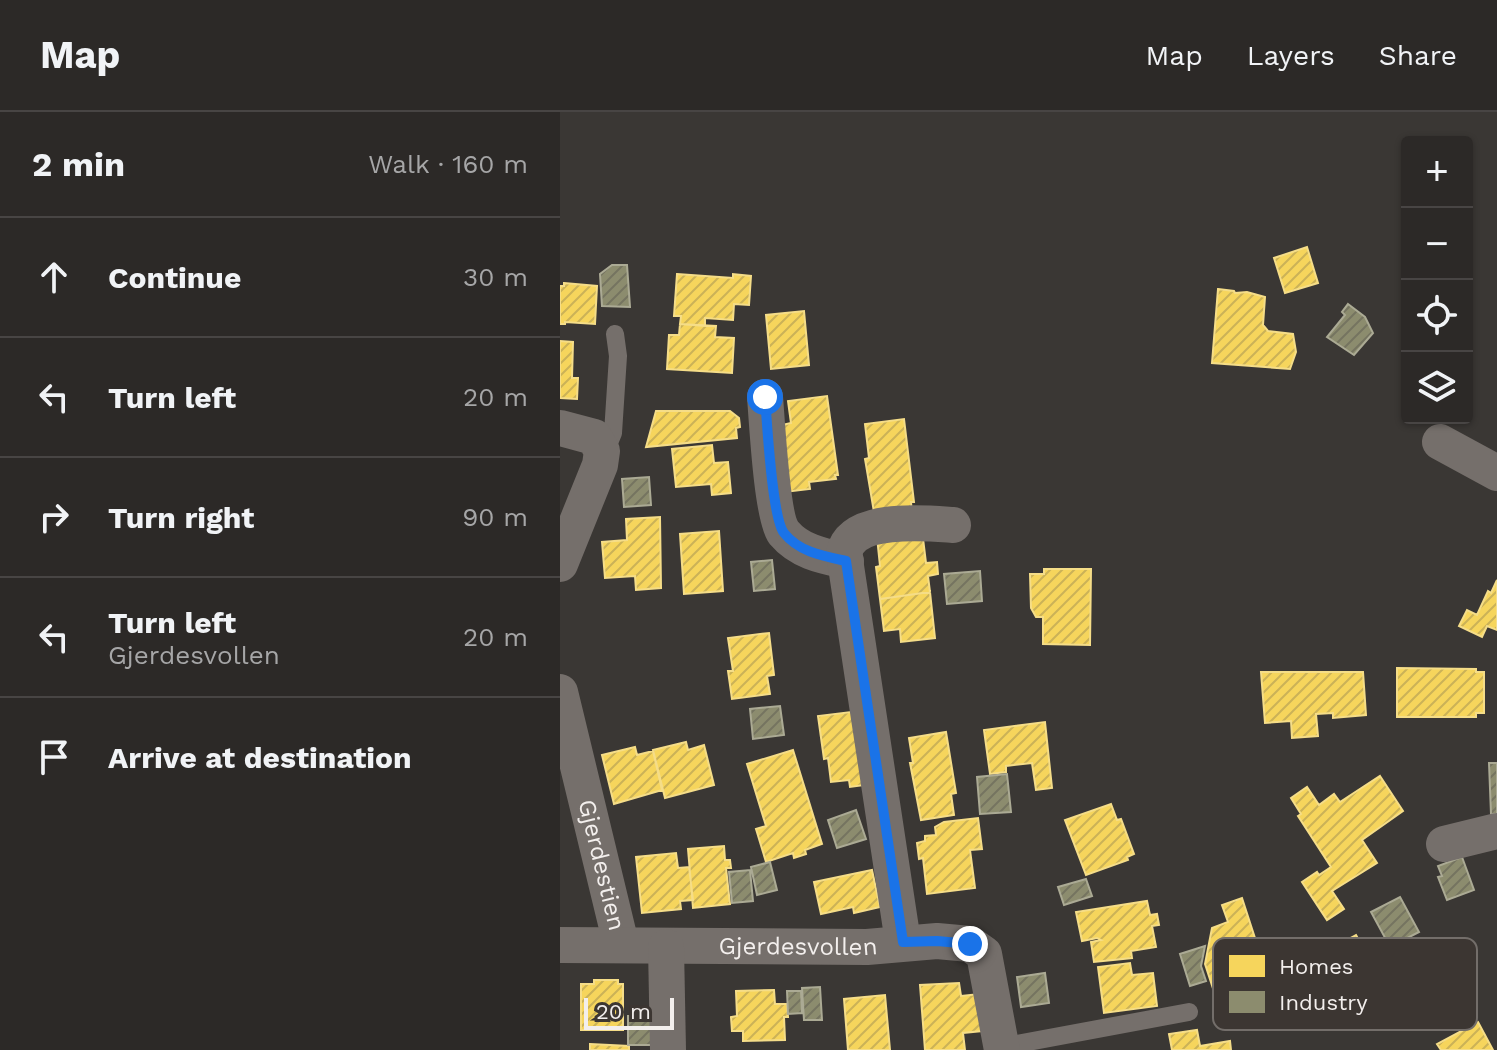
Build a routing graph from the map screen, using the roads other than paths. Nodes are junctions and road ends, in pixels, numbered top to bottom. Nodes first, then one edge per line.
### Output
1 (615, 334) dead end
2 (765, 397) dead end
3 (560, 428) edge
4 (1440, 442) dead end
5 (602, 451) junction
6 (1497, 473) edge
7 (953, 525) dead end
8 (846, 561) junction
9 (560, 564) edge
10 (560, 692) edge
11 (1497, 831) edge
12 (1444, 844) dead end
13 (903, 942) junction
14 (621, 944) junction
15 (560, 945) edge
16 (666, 947) junction
17 (1189, 1012) dead end
18 (1002, 1048) edge
19 (668, 1050) edge

1 - 5 lane
2 - 8 street
3 - 5 street
4 - 6 street
5 - 9 street
7 - 8 street
8 - 13 street
10 - 14 street, Gjerdestien
11 - 12 street
13 - 16 street, Gjerdesvollen
13 - 18 street, Gjerdesvollen
14 - 15 street, Gjerdesvollen
14 - 16 street, Gjerdesvollen
16 - 19 street
17 - 18 lane, Gjerdesvollen

